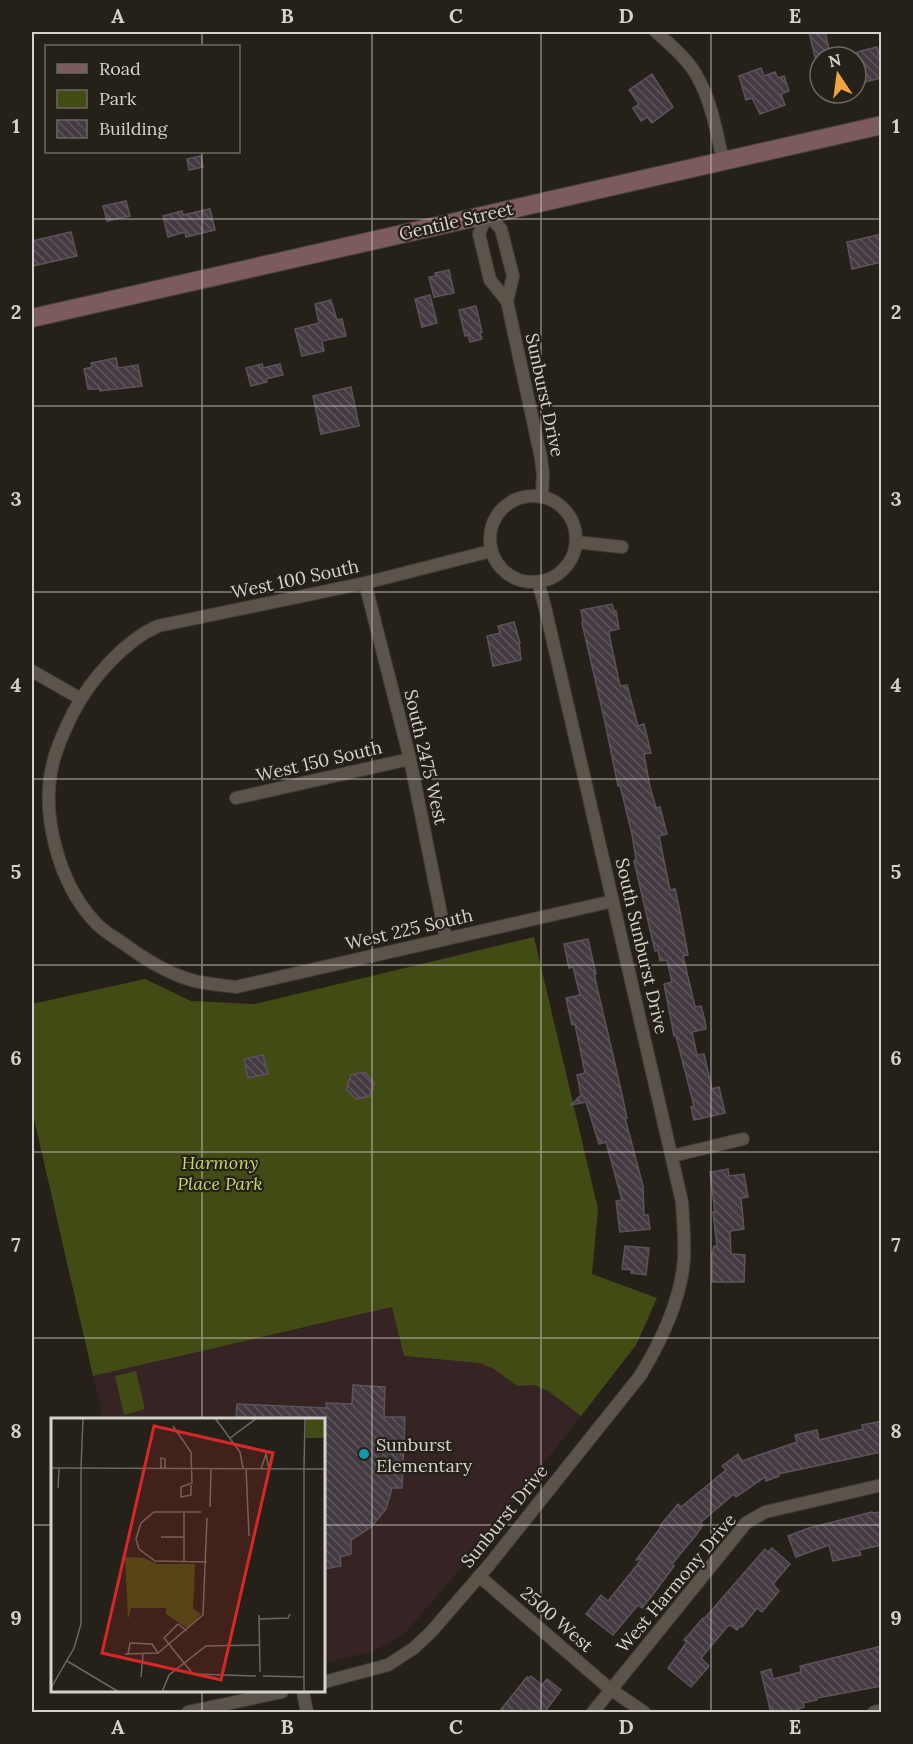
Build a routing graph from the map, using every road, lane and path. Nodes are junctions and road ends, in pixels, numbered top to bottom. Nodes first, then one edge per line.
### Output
1 (656, 32) edge
2 (882, 125) edge
3 (723, 161) junction
4 (487, 214) junction
5 (507, 301) junction
6 (32, 318) edge
7 (542, 497) junction
8 (576, 542) junction
9 (622, 547) dead end
10 (491, 550) junction
11 (538, 582) junction
12 (365, 583) junction
13 (32, 671) edge
14 (81, 699) junction
15 (410, 759) junction
16 (236, 798) dead end
17 (613, 901) junction
18 (446, 939) junction
19 (743, 1139) dead end
20 (672, 1156) junction
21 (669, 1321) joint
22 (882, 1485) edge
23 (479, 1576) junction
24 (326, 1681) edge
25 (610, 1689) junction
26 (278, 1693) edge
27 (303, 1693) edge
28 (882, 1710) edge
29 (188, 1713) edge
30 (307, 1713) edge
31 (592, 1713) edge
32 (644, 1713) edge
33 (874, 1713) edge

1 - 3 street
2 - 3 main road, Gentile Street
3 - 4 main road, Gentile Street
4 - 5 street, Sunburst Drive
4 - 5 street, Sunburst Drive
4 - 6 main road, Gentile Street
5 - 7 street, Sunburst Drive
7 - 8 street
7 - 10 street
8 - 9 street
8 - 11 street
10 - 11 street
10 - 12 street, West 100 South
11 - 17 street, South Sunburst Drive
12 - 14 street, West 100 South
12 - 15 street, South 2475 West
13 - 14 street
14 - 18 street, West 225 South
15 - 16 street, West 150 South
15 - 18 street, South 2475 West
17 - 18 street, West 225 South
17 - 20 street, South Sunburst Drive
19 - 20 street
20 - 21 street, South Sunburst Drive
21 - 23 street, Sunburst Drive
22 - 25 street, West Harmony Drive
23 - 24 street, Sunburst Drive
23 - 25 street, 2500 West
25 - 31 street, West Harmony Drive
25 - 32 street, 2500 West
26 - 29 street
27 - 30 street
28 - 33 street

